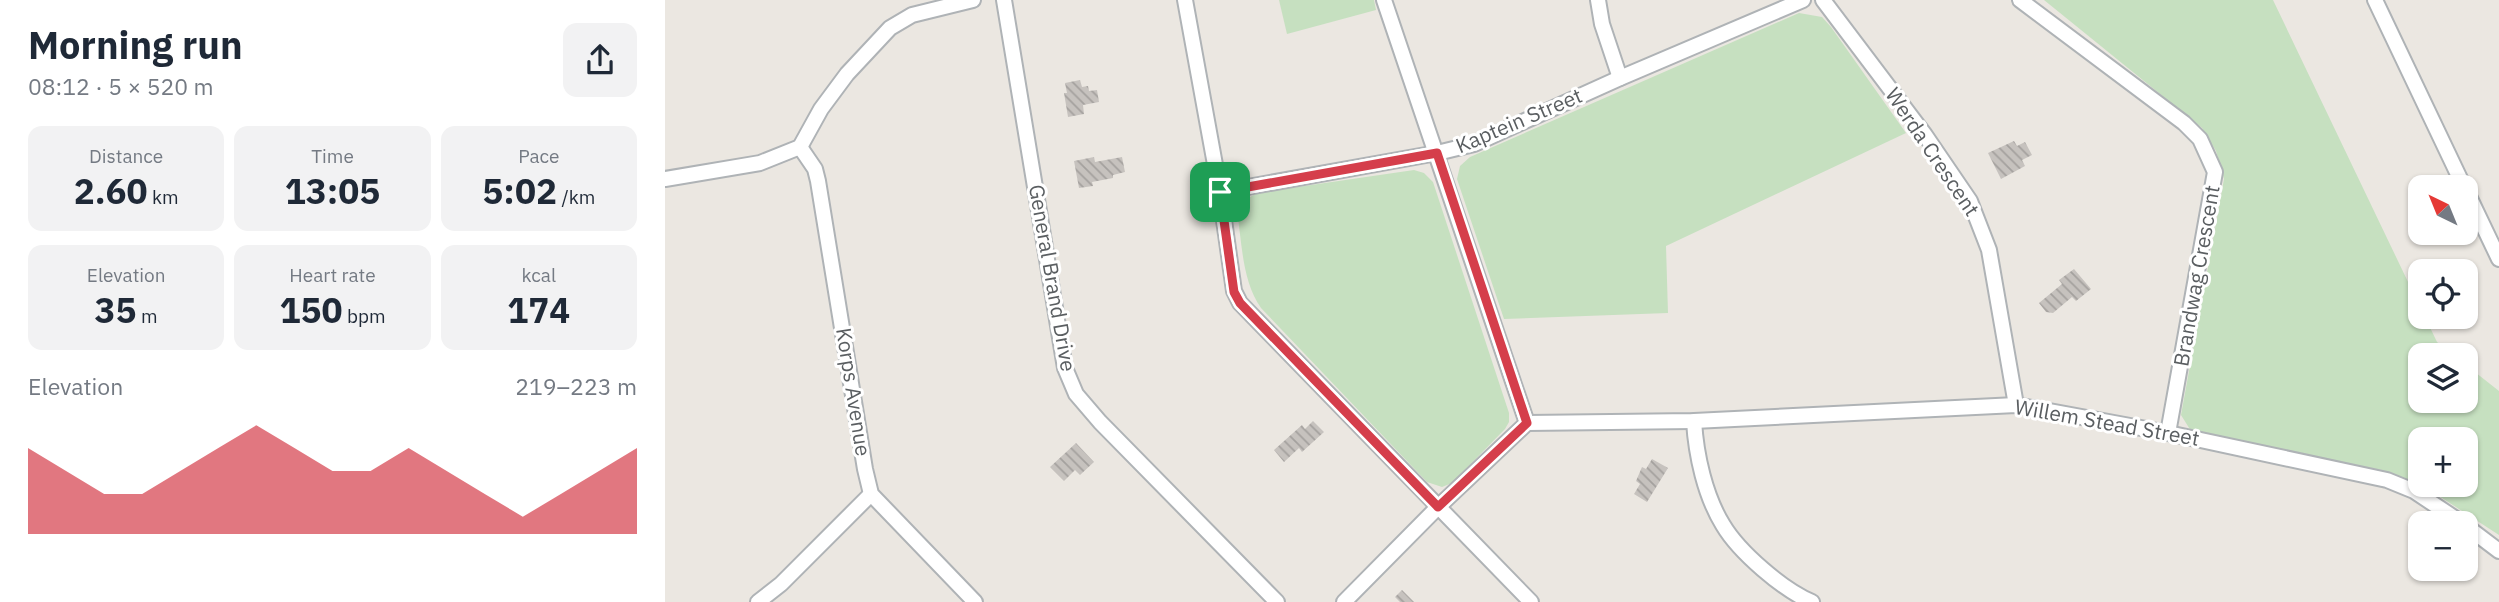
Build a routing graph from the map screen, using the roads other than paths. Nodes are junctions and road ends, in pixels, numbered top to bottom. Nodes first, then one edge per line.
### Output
1 (972, 0) edge
2 (1005, 0) edge
3 (1185, 0) edge
4 (1384, 0) edge
5 (1598, 0) edge
6 (1803, 0) edge
7 (1823, 0) edge
8 (2020, 0) edge
9 (2375, 0) edge
10 (1620, 78) junction
11 (800, 147) junction
12 (1437, 153) junction
13 (2458, 175) edge
14 (665, 179) edge
15 (1220, 192) junction
16 (2478, 216) edge
17 (2499, 259) edge
18 (2016, 405) junction
19 (1694, 421) junction
20 (1527, 423) junction
21 (2168, 433) junction
22 (871, 494) junction
23 (1438, 507) junction
24 (2443, 511) edge
25 (2478, 535) edge
26 (2499, 551) edge
27 (967, 599) edge
28 (758, 602) edge
29 (1277, 602) edge
30 (1344, 602) edge
31 (1531, 602) edge
32 (1812, 602) edge

1 - 11 street
2 - 29 street, General Brand Drive
3 - 15 street
4 - 12 street
5 - 10 street
6 - 10 street, Kaptein Street
7 - 18 street, Werda Crescent
8 - 21 street, Brandwag Crescent
9 - 13 street
10 - 12 street, Kaptein Street
11 - 14 street
11 - 22 street, Korps Avenue
12 - 15 street, Kaptein Street
12 - 20 street
15 - 23 street
16 - 17 street
18 - 19 street, Willem Stead Street
18 - 21 street, Willem Stead Street
19 - 20 street, Willem Stead Street
19 - 32 street
20 - 23 street
21 - 24 street, Willem Stead Street
22 - 27 street
22 - 28 street
23 - 30 street
23 - 31 street
25 - 26 street, Willem Stead Street

